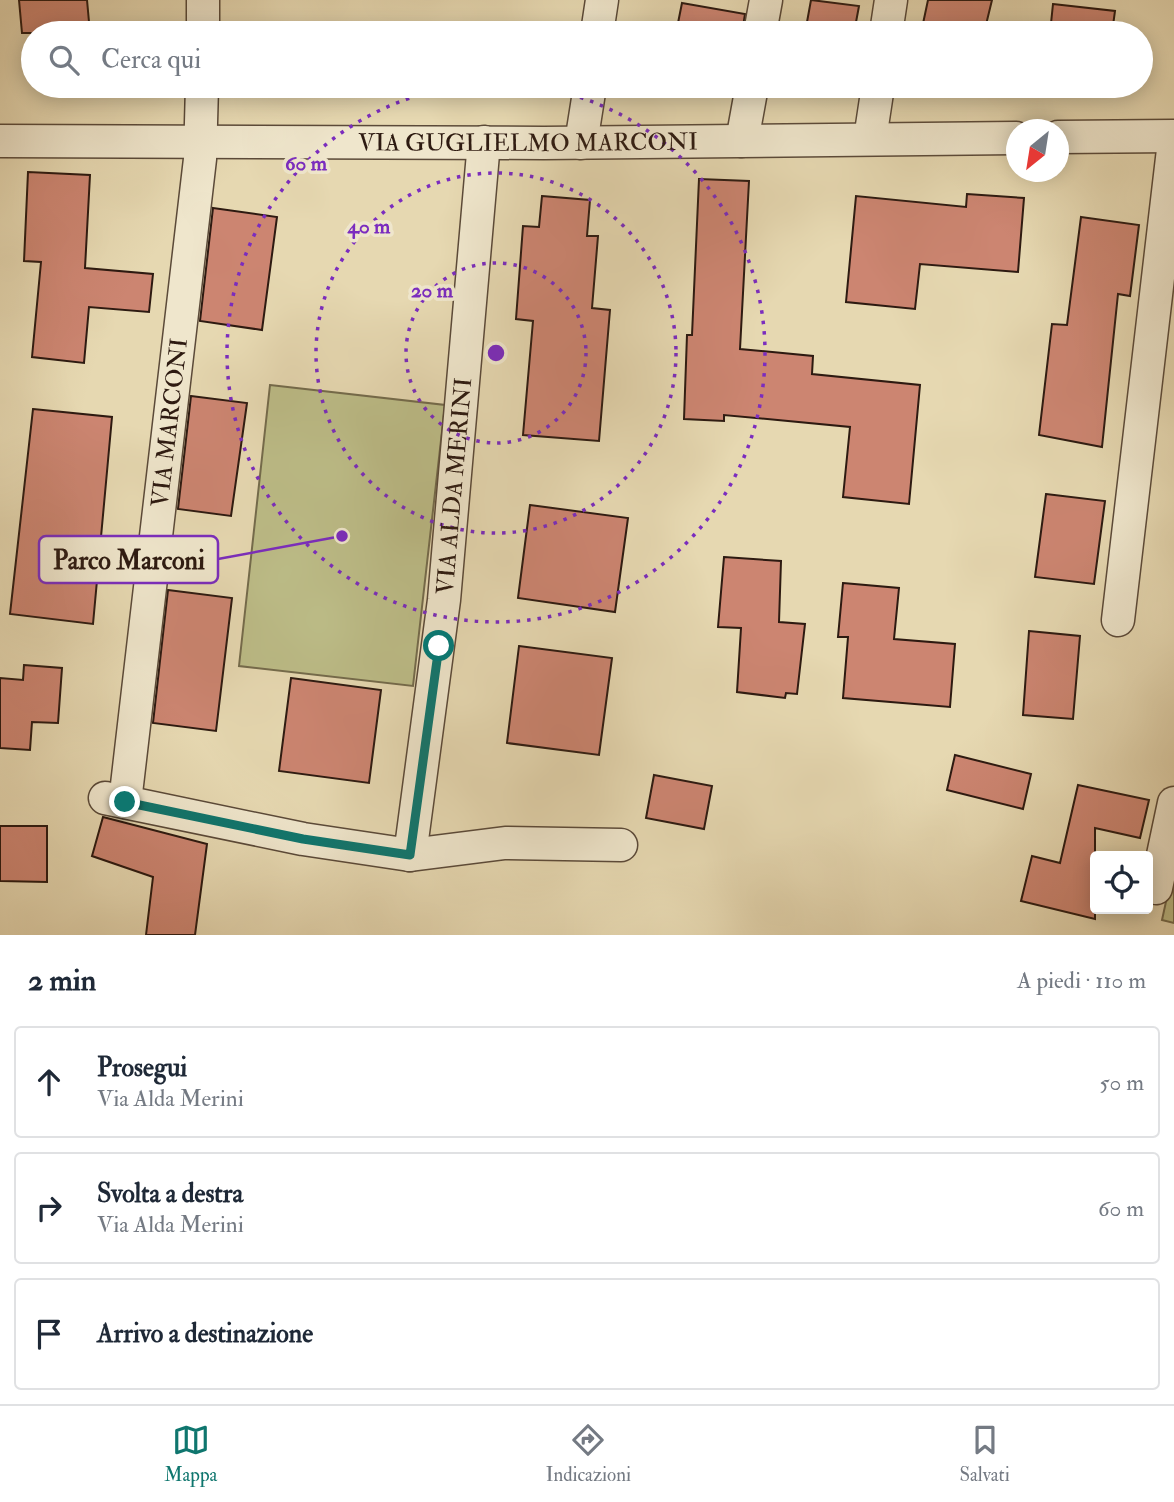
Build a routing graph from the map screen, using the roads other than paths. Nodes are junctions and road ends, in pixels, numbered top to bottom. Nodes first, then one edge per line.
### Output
1 (204, 0) edge
2 (602, 0) edge
3 (766, 0) edge
4 (891, 0) edge
5 (203, 21) edge
6 (599, 21) edge
7 (762, 21) edge
8 (888, 21) edge
9 (202, 98) edge
10 (588, 98) edge
11 (750, 98) edge
12 (876, 98) edge
13 (1069, 137) edge
14 (1006, 138) edge
15 (870, 139) junction
16 (1174, 139) edge
17 (0, 141) edge
18 (742, 141) junction
19 (201, 142) junction
20 (484, 142) junction
21 (581, 143) junction
22 (1118, 620) dead end
23 (1174, 803) edge
24 (621, 845) dead end
25 (410, 855) junction
26 (1156, 888) dead end

1 - 5 street
2 - 6 street
3 - 7 street
4 - 8 street
9 - 19 street, VIA MARCONI
10 - 21 street
11 - 18 street
12 - 15 street
13 - 16 street
14 - 15 street, VIA GUGLIELMO MARCONI
15 - 18 street, VIA GUGLIELMO MARCONI
16 - 22 street
17 - 19 street, VIA GUGLIELMO MARCONI
18 - 21 street, VIA GUGLIELMO MARCONI
19 - 20 street, VIA GUGLIELMO MARCONI
19 - 25 street, VIA MARCONI
20 - 21 street, VIA GUGLIELMO MARCONI
20 - 25 street, VIA ALDA MERINI
23 - 26 street
24 - 25 street

